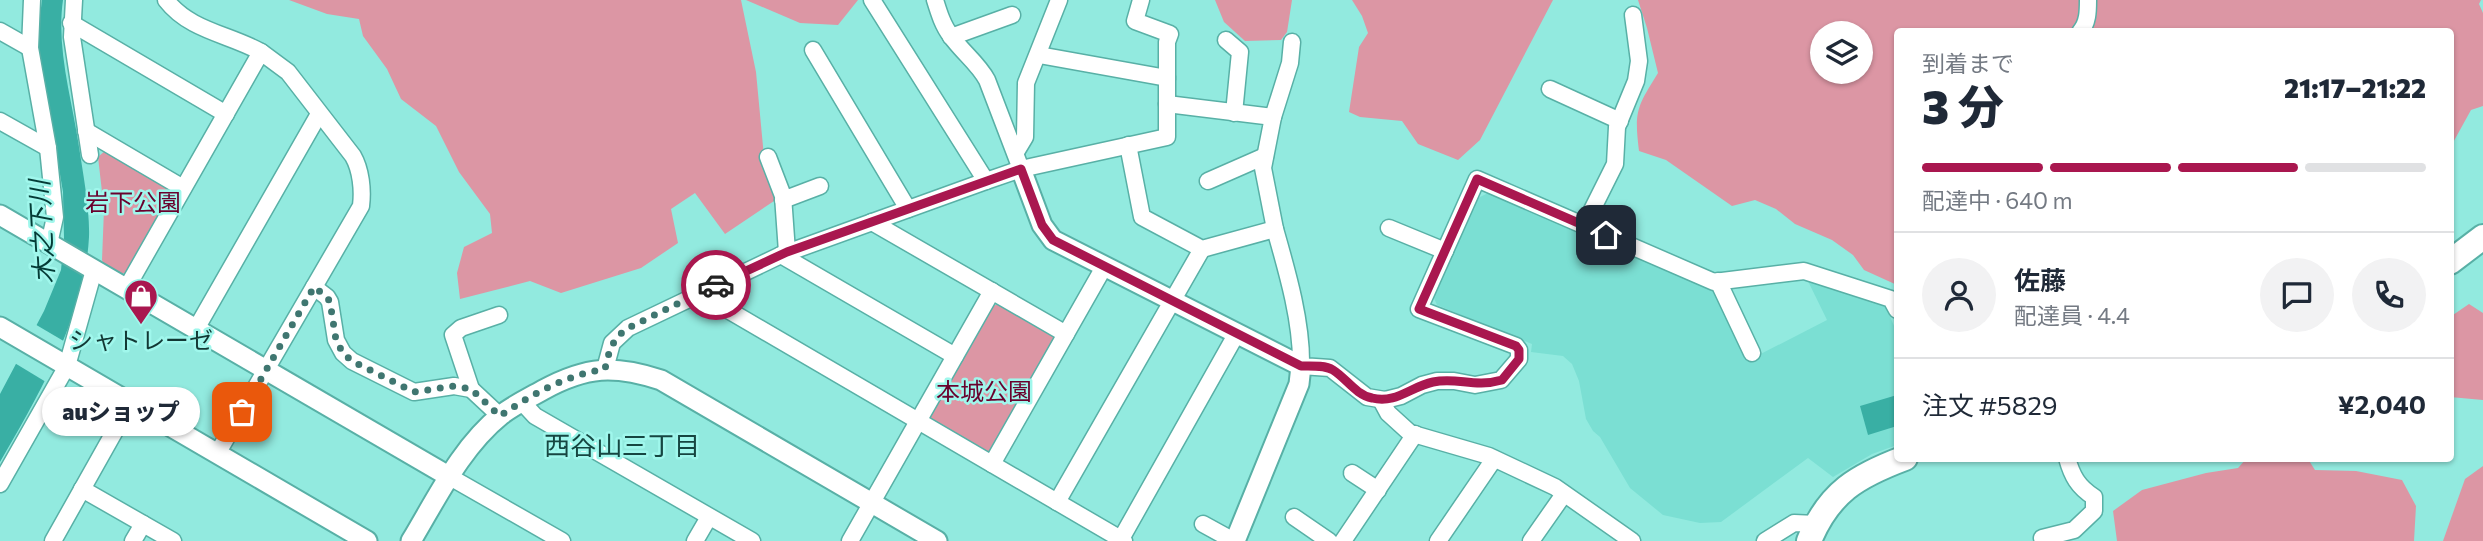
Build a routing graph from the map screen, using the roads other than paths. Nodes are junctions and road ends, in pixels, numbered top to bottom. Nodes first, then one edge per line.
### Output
1 (32, 0) edge
2 (74, 0) edge
3 (166, 0) edge
4 (872, 0) edge
5 (935, 0) edge
6 (1059, 0) edge
7 (1141, 0) edge
8 (2088, 0) edge
9 (1012, 15) dead end
10 (1633, 15) dead end
11 (71, 23) junction
12 (2083, 28) edge
13 (0, 30) edge
14 (951, 37) junction
15 (1226, 40) dead end
16 (1292, 42) dead end
17 (30, 48) junction
18 (813, 50) dead end
19 (261, 52) junction
20 (1039, 55) junction
21 (1167, 78) junction
22 (1550, 89) dead end
23 (1167, 104) junction
24 (1234, 113) junction
25 (226, 114) junction
26 (319, 114) junction
27 (1273, 117) junction
28 (0, 121) edge
29 (1620, 121) junction
30 (86, 131) junction
31 (1128, 145) junction
32 (48, 148) junction
33 (90, 155) dead end
34 (1265, 156) junction
35 (768, 157) dead end
36 (1019, 161) junction
37 (986, 181) junction
38 (1208, 181) dead end
39 (820, 186) dead end
40 (184, 188) junction
41 (783, 200) junction
42 (908, 209) junction
43 (0, 215) edge
44 (872, 222) junction
45 (1584, 226) junction
46 (1390, 228) dead end
47 (1275, 229) junction
48 (2483, 237) edge
49 (53, 246) junction
50 (1202, 249) junction
51 (1445, 251) junction
52 (784, 254) junction
53 (2454, 259) edge
54 (1104, 267) junction
55 (91, 268) junction
56 (1718, 281) junction
57 (314, 287) junction
58 (125, 289) junction
59 (992, 291) junction
60 (699, 293) junction
61 (1172, 300) junction
62 (1894, 302) edge
63 (499, 314) dead end
64 (0, 327) edge
65 (196, 329) junction
66 (1237, 333) junction
67 (1066, 334) junction
68 (1752, 353) dead end
69 (955, 356) junction
70 (64, 364) junction
71 (1301, 366) junction
72 (605, 369) junction
73 (266, 370) junction
74 (471, 389) junction
75 (1381, 400) junction
76 (522, 402) junction
77 (130, 404) junction
78 (500, 416) junction
79 (918, 421) junction
80 (1415, 434) junction
81 (217, 454) junction
82 (1494, 459) junction
83 (1894, 462) edge
84 (2068, 462) edge
85 (992, 464) junction
86 (1353, 473) dead end
87 (450, 477) junction
88 (0, 484) edge
89 (82, 489) junction
90 (1378, 490) junction
91 (1564, 494) junction
92 (1057, 502) junction
93 (871, 503) junction
94 (709, 517) junction
95 (1294, 517) dead end
96 (143, 524) junction
97 (1203, 524) dead end
98 (1812, 533) edge
99 (1123, 540) edge
100 (53, 541) edge
101 (133, 541) edge
102 (173, 541) edge
103 (367, 541) edge
104 (411, 541) edge
105 (562, 541) edge
106 (695, 541) edge
107 (751, 541) edge
108 (850, 541) edge
109 (937, 541) edge
110 (1235, 541) edge
111 (1329, 541) edge
112 (1343, 541) edge
113 (1438, 541) edge
114 (1531, 541) edge
115 (1629, 541) edge
116 (1765, 541) edge
117 (2043, 541) edge

1 - 17 street
2 - 11 street
3 - 19 street
4 - 37 street
5 - 14 street
6 - 20 street
7 - 21 street
8 - 12 street
9 - 14 street
10 - 29 street
11 - 25 street
11 - 30 street
13 - 17 street
14 - 36 street
15 - 24 street
16 - 27 street
17 - 32 street
18 - 42 street
19 - 25 street
19 - 26 street
20 - 21 street
20 - 36 street
21 - 23 street
22 - 29 street
23 - 24 street
23 - 31 street
24 - 27 street
25 - 40 street
26 - 57 street
26 - 65 street
27 - 34 street
28 - 32 street
29 - 45 street
30 - 33 street
30 - 40 street
31 - 36 street
31 - 50 street
32 - 49 street
34 - 38 street
34 - 47 street
35 - 41 street
36 - 37 street
36 - 54 street
37 - 42 street
39 - 41 street
40 - 58 street
41 - 52 street
42 - 44 street
43 - 49 street
44 - 52 street
44 - 59 street
45 - 51 street
45 - 56 street
46 - 51 street
47 - 50 street
47 - 71 street
48 - 53 main road
49 - 55 street
50 - 61 street
51 - 75 street
52 - 60 street
52 - 69 street
54 - 61 street
54 - 67 street
55 - 58 street
55 - 70 street
56 - 62 street
56 - 68 street
57 - 73 street
57 - 74 street
58 - 65 street
59 - 67 street
59 - 69 street
60 - 72 street
60 - 79 street
61 - 66 street
61 - 92 street
63 - 74 street
64 - 70 street
65 - 73 street
66 - 71 street
66 - 99 street
67 - 85 street
69 - 79 street
70 - 77 street
70 - 88 street
71 - 75 street
71 - 110 street
72 - 76 street
72 - 93 street
73 - 81 street
73 - 87 street
74 - 78 street
75 - 80 street
76 - 78 street
76 - 94 street
77 - 81 street
77 - 89 street
78 - 87 street
79 - 85 street
79 - 93 street
80 - 82 street
80 - 90 street
81 - 103 street
82 - 91 street
82 - 113 street
83 - 98 main road
84 - 117 street
85 - 92 street
86 - 90 street
87 - 104 street
87 - 105 street
89 - 96 street
89 - 100 street
90 - 112 street
91 - 114 street
91 - 115 street
92 - 99 street
93 - 108 street
93 - 109 street
94 - 106 street
94 - 107 street
95 - 111 street
96 - 101 street
96 - 102 street
97 - 110 street
98 - 116 street

